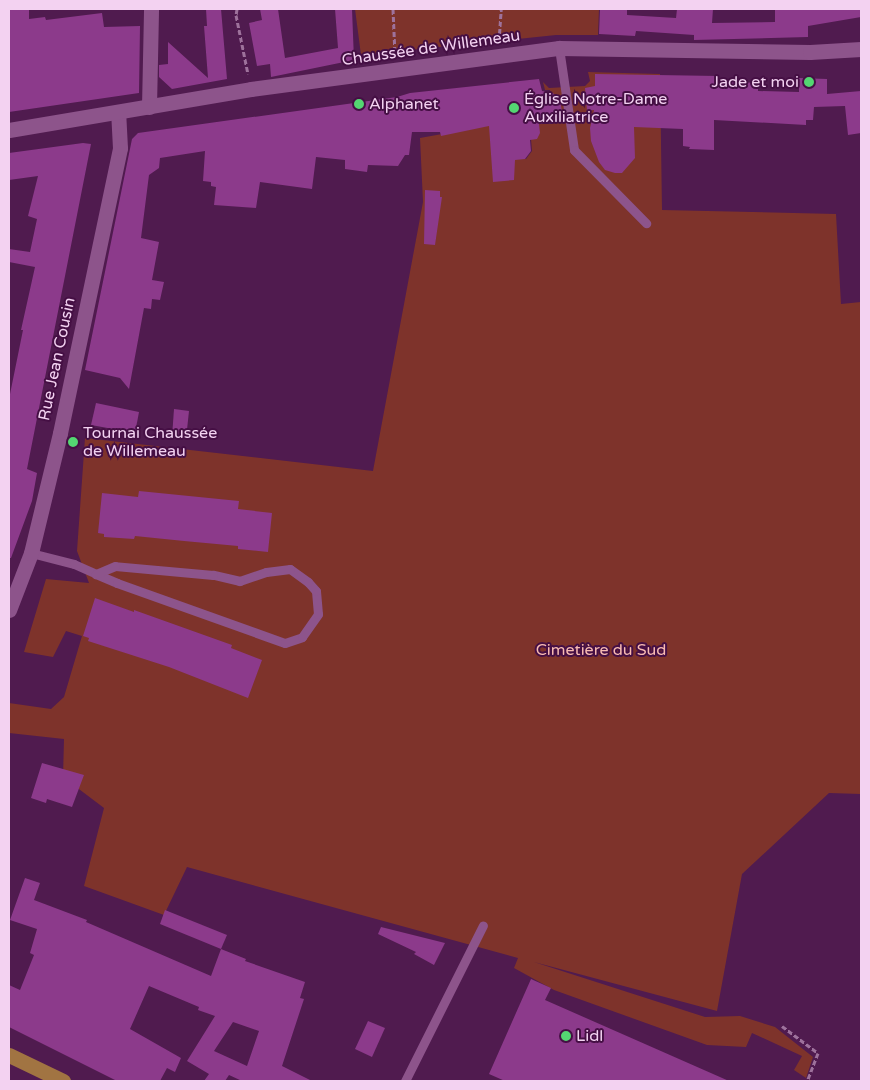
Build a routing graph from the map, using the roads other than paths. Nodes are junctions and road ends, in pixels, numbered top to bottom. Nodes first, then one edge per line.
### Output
1 (151, 9) edge
2 (560, 48) junction
3 (861, 49) edge
4 (150, 107) junction
5 (118, 112) junction
6 (9, 130) edge
7 (646, 223) dead end
8 (31, 553) junction
9 (96, 574) junction
10 (9, 610) edge
11 (483, 925) dead end
12 (9, 1056) edge
13 (63, 1081) edge
14 (405, 1081) edge

1 - 4 street
2 - 3 street, Chaussée de Willemeau
2 - 4 street, Chaussée de Willemeau
2 - 7 lane
4 - 5 street, Chaussée de Willemeau
5 - 6 street, Chaussée de Willemeau
5 - 8 street, Rue Jean Cousin
8 - 9 lane
8 - 10 street, Rue Jean Cousin
9 - 9 lane
11 - 14 lane
12 - 13 main road

